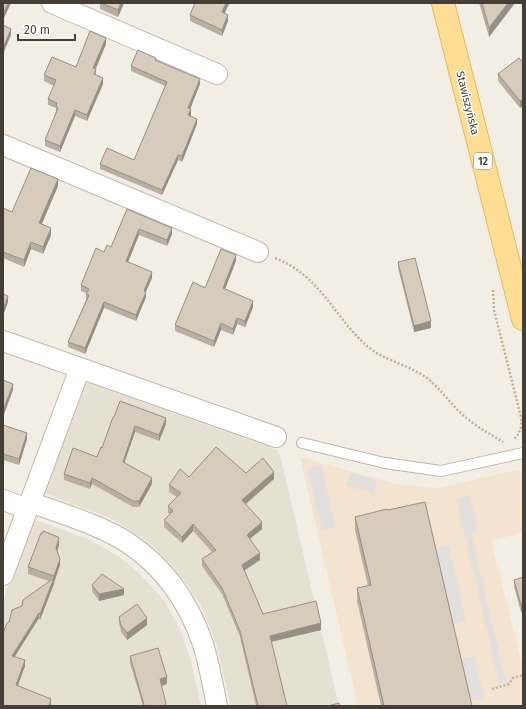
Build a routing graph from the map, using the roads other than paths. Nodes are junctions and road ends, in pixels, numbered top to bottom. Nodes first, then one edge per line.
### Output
1 (52, 3) edge
2 (443, 3) edge
3 (217, 74) dead end
4 (3, 145) edge
5 (258, 252) road end
6 (523, 319) edge
7 (3, 341) edge
8 (80, 368) junction
9 (276, 436) dead end
10 (302, 443) dead end
11 (523, 444) edge
12 (516, 454) edge
13 (3, 500) edge
14 (29, 506) junction
15 (3, 575) edge
16 (217, 706) edge

1 - 3 street
2 - 6 main road, Stawiszyńska / 12
4 - 5 street
7 - 8 street
8 - 9 street
8 - 14 street
10 - 12 lane
11 - 12 lane
13 - 14 street
14 - 15 street
14 - 16 street

